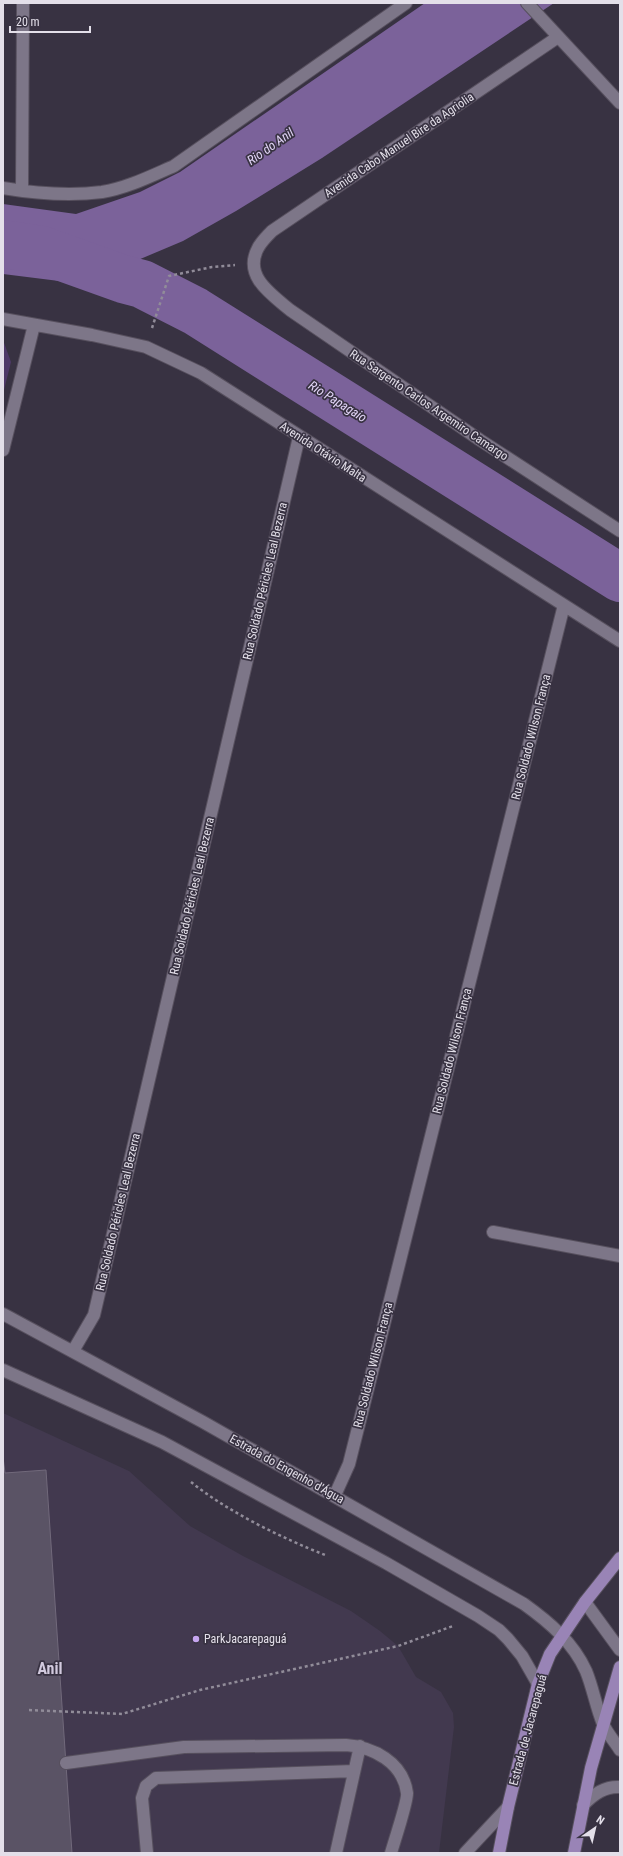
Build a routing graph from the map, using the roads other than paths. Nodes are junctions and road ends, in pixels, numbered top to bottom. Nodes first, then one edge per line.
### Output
1 (23, 3) edge
2 (406, 3) edge
3 (527, 3) edge
4 (558, 37) junction
5 (620, 103) edge
6 (3, 188) edge
7 (22, 191) junction
8 (252, 264) joint
9 (3, 319) edge
10 (34, 325) junction
11 (299, 437) junction
12 (3, 450) edge
13 (620, 531) edge
14 (564, 605) junction
15 (620, 640) edge
16 (493, 1232) dead end
17 (620, 1256) edge
18 (3, 1314) edge
19 (73, 1351) junction
20 (3, 1370) edge
21 (335, 1495) junction
22 (620, 1558) edge
23 (585, 1602) junction
24 (562, 1636) junction
25 (620, 1650) edge
26 (620, 1667) edge
27 (538, 1684) junction
28 (603, 1725) junction
29 (360, 1746) junction
30 (620, 1750) edge
31 (66, 1763) dead end
32 (354, 1771) junction
33 (620, 1787) edge
34 (584, 1805) junction
35 (508, 1806) junction
36 (147, 1853) edge
37 (336, 1853) edge
38 (391, 1853) edge
39 (465, 1853) edge
40 (499, 1853) edge
41 (574, 1853) edge

1 - 7 street
2 - 7 street
3 - 4 street
4 - 5 street
4 - 8 street, Avenida Cabo Manuel Bire da Agriolia
6 - 7 street
8 - 13 street, Rua Sargento Carlos Argemiro Camargo
9 - 10 street, Avenida Otávio Malta
10 - 11 street, Avenida Otávio Malta
10 - 12 street
11 - 14 street, Avenida Otávio Malta
11 - 19 street, Rua Soldado Péricles Leal Bezerra
14 - 15 street, Avenida Otávio Malta
14 - 21 street, Rua Soldado Wilson França
16 - 17 street
18 - 19 street, Estrada do Engenho d'Água
19 - 21 street, Estrada do Engenho d'Água
20 - 27 street
21 - 24 street, Estrada do Engenho d'Água
22 - 23 main road, Estrada de Jacarepaguá
23 - 24 main road, Estrada de Jacarepaguá
23 - 25 street
24 - 27 main road, Estrada de Jacarepaguá
24 - 28 street, Estrada do Engenho d'Água
26 - 28 main road
27 - 35 main road, Estrada de Jacarepaguá
28 - 30 street, Estrada do Engenho d'Água
28 - 34 main road
29 - 31 street
29 - 32 street
29 - 38 street
32 - 36 street
32 - 37 street
33 - 34 street
34 - 41 main road
35 - 39 street
35 - 40 main road, Estrada de Jacarepaguá

